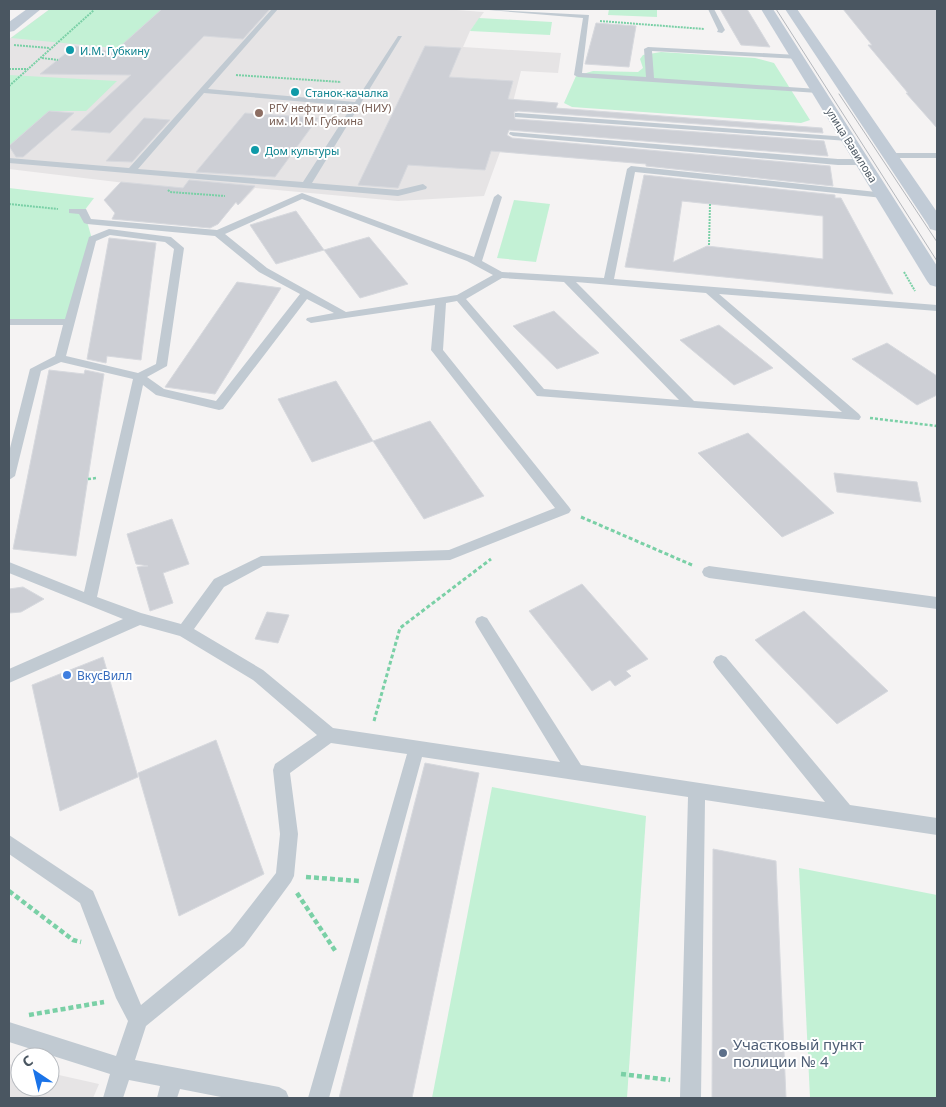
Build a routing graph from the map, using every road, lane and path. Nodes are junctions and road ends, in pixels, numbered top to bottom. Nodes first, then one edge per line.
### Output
1 (35, 9) edge
2 (275, 9) edge
3 (480, 9) edge
4 (710, 9) edge
5 (767, 9) edge
6 (791, 9) edge
7 (94, 10) edge
8 (534, 11) edge
9 (587, 20) junction
10 (9, 28) edge
11 (721, 31) joint
12 (400, 37) dead end
13 (9, 44) edge
14 (726, 44) dead end
15 (52, 48) junction
16 (736, 54) junction
17 (797, 57) junction
18 (41, 58) junction
19 (58, 60) dead end
20 (9, 69) edge
21 (28, 69) junction
22 (218, 74) junction
23 (650, 79) junction
24 (341, 82) dead end
25 (9, 86) edge
26 (203, 91) junction
27 (818, 91) junction
28 (358, 104) junction
29 (518, 115) dead end
30 (513, 134) dead end
31 (848, 139) junction
32 (890, 156) junction
33 (937, 156) edge
34 (9, 161) edge
35 (863, 162) junction
36 (131, 171) junction
37 (306, 185) junction
38 (423, 188) dead end
39 (883, 195) junction
40 (498, 197) dead end
41 (9, 204) edge
42 (710, 204) dead end
43 (72, 211) joint
44 (937, 226) edge
45 (218, 233) junction
46 (709, 245) dead end
47 (478, 262) junction
48 (500, 275) junction
49 (566, 278) junction
50 (610, 281) junction
51 (937, 281) edge
52 (708, 289) junction
53 (306, 293) junction
54 (460, 298) junction
55 (441, 301) junction
56 (937, 308) edge
57 (346, 316) junction
58 (311, 320) dead end
59 (9, 322) edge
60 (70, 322) junction
61 (60, 358) junction
62 (139, 377) junction
63 (691, 406) junction
64 (855, 417) junction
65 (937, 426) edge
66 (9, 476) edge
67 (102, 477) dead end
68 (88, 479) dead end
69 (564, 510) junction
70 (492, 558) dead end
71 (9, 567) edge
72 (709, 572) joint
73 (89, 600) junction
74 (937, 603) edge
75 (139, 619) junction
76 (482, 622) dead end
77 (184, 631) junction
78 (721, 662) dead end
79 (9, 676) edge
80 (329, 735) junction
81 (369, 742) junction
82 (416, 750) junction
83 (577, 774) junction
84 (697, 790) junction
85 (846, 814) junction
86 (937, 827) edge
87 (9, 844) edge
88 (285, 876) junction
89 (379, 882) junction
90 (9, 891) edge
91 (73, 940) dead end
92 (352, 976) junction
93 (126, 998) junction
94 (138, 1020) junction
95 (14, 1024) edge
96 (123, 1068) junction
97 (621, 1074) dead end
98 (173, 1078) junction
99 (690, 1091) edge
100 (113, 1098) edge
101 (167, 1098) edge
102 (279, 1098) edge
103 (318, 1098) edge

1 - 10 main road
2 - 22 lane
3 - 8 lane
4 - 11 lane
5 - 17 main road, улица Вавилова
6 - 32 main road, улица Вавилова
7 - 15 path
8 - 9 lane
9 - 11 path
9 - 23 lane
12 - 28 lane
13 - 15 path
14 - 16 lane
15 - 18 path
16 - 17 lane
16 - 23 lane
17 - 27 main road, улица Вавилова
18 - 19 path
18 - 21 path
20 - 21 path
21 - 25 path
22 - 24 path
22 - 26 lane
23 - 27 lane
26 - 28 lane
26 - 36 lane
27 - 31 main road, улица Вавилова
28 - 37 lane
29 - 31 lane
30 - 35 lane
31 - 35 main road, улица Вавилова
32 - 33 lane
32 - 44 main road, улица Вавилова
34 - 36 lane
35 - 39 main road, улица Вавилова
36 - 37 lane
37 - 38 lane
39 - 50 lane
39 - 51 main road, улица Вавилова
40 - 47 lane
41 - 43 path
42 - 46 path
43 - 45 lane
45 - 47 lane
45 - 53 lane
47 - 48 lane
48 - 49 lane
48 - 54 lane
49 - 50 lane
49 - 63 lane
50 - 52 lane
52 - 56 lane
52 - 64 lane
53 - 57 lane
53 - 62 lane
54 - 55 lane
54 - 63 lane
55 - 57 lane
55 - 69 lane
57 - 58 lane
59 - 60 lane
60 - 61 lane
60 - 62 lane
61 - 62 lane
61 - 66 lane
62 - 73 lane
63 - 64 lane
64 - 65 path
67 - 68 path
69 - 72 path
69 - 77 lane
70 - 81 path
71 - 73 lane
72 - 74 lane
73 - 75 lane
75 - 77 lane
75 - 79 lane
76 - 83 lane
77 - 80 lane
78 - 85 lane
80 - 81 lane
80 - 88 lane
81 - 82 lane
82 - 83 lane
82 - 89 lane
83 - 84 lane
84 - 85 lane
84 - 99 lane
85 - 86 lane
87 - 93 lane
88 - 89 path
88 - 92 path
88 - 94 lane
89 - 92 lane
90 - 91 path
92 - 103 lane
93 - 94 lane
93 - 95 path
94 - 96 lane
95 - 96 lane
96 - 98 lane
96 - 100 lane
97 - 99 path
98 - 101 lane
98 - 102 lane

